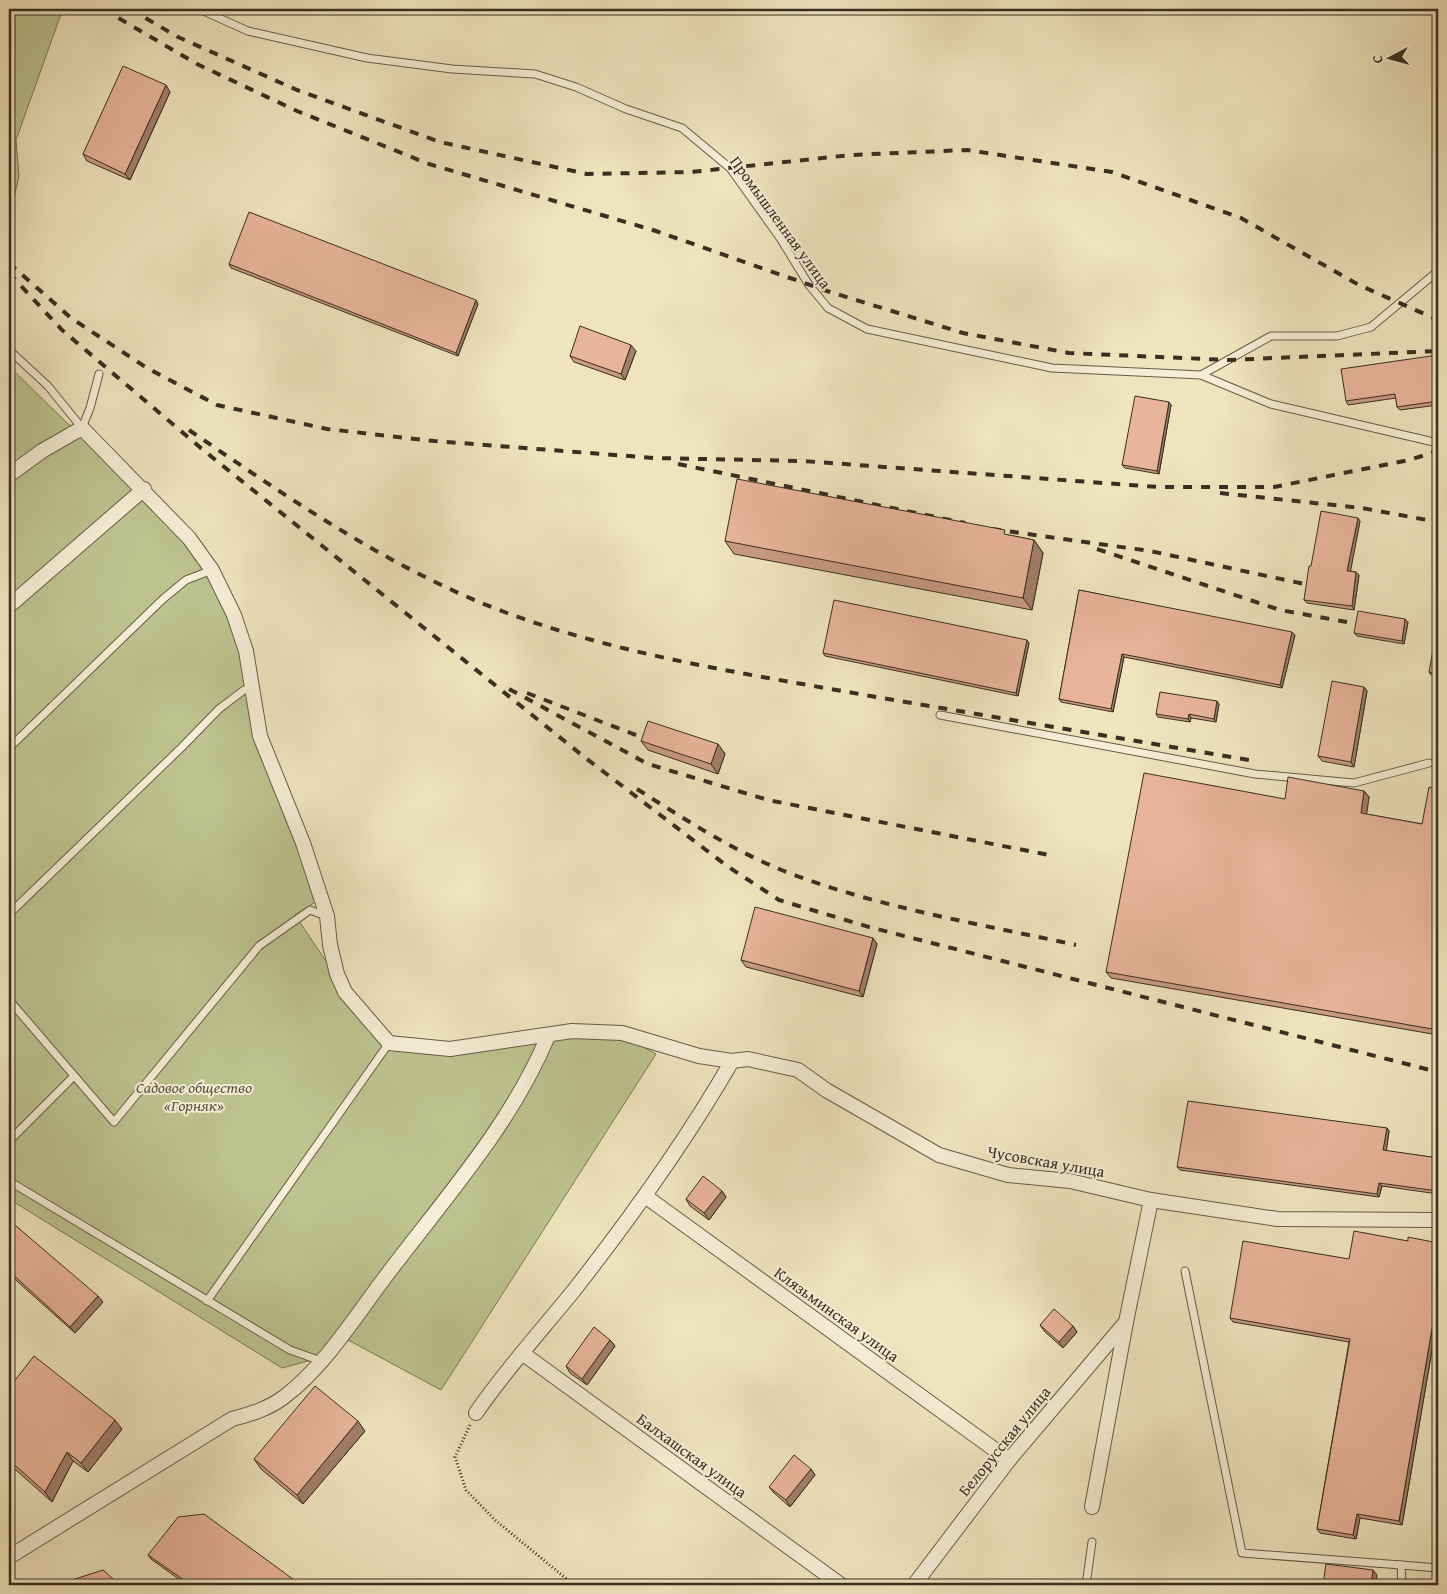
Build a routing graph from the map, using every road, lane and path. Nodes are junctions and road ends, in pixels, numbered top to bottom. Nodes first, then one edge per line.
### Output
1 (199, 9) edge
2 (1438, 271) edge
3 (9, 350) edge
4 (99, 374) dead end
5 (1201, 375) junction
6 (82, 428) junction
7 (1438, 443) edge
8 (11, 469) edge
9 (144, 489) junction
10 (212, 570) junction
11 (9, 606) edge
12 (252, 690) junction
13 (940, 716) dead end
14 (9, 748) edge
15 (1429, 763) dead end
16 (9, 914) edge
17 (327, 916) junction
18 (9, 1000) edge
19 (548, 1036) junction
20 (389, 1043) junction
21 (732, 1061) junction
22 (74, 1076) junction
23 (9, 1141) edge
24 (9, 1181) edge
25 (645, 1196) junction
26 (1151, 1200) junction
27 (1438, 1220) edge
28 (1185, 1271) dead end
29 (207, 1301) junction
30 (1126, 1322) junction
31 (522, 1354) junction
32 (321, 1362) junction
33 (476, 1413) joint
34 (1008, 1460) junction
35 (1092, 1507) dead end
36 (1092, 1542) dead end
37 (9, 1557) edge
38 (1401, 1565) junction
39 (1438, 1568) edge
40 (574, 1585) edge
41 (841, 1585) edge
42 (914, 1585) edge
43 (1086, 1585) edge
44 (1402, 1585) edge

1 - 5 lane, Промышленная улица
2 - 5 lane
3 - 6 lane
4 - 6 lane
5 - 7 lane, Промышленная улица
6 - 8 street
6 - 9 street
9 - 10 street
9 - 11 street
10 - 12 street
10 - 14 lane
12 - 16 lane
12 - 17 street
13 - 15 lane
17 - 20 street
17 - 22 lane
18 - 22 lane
19 - 20 street, Чусовская улица
19 - 21 street, Чусовская улица
19 - 32 street
20 - 29 lane
21 - 25 street
21 - 26 street, Чусовская улица
22 - 23 lane
24 - 29 lane
25 - 31 street
25 - 34 street, Клязьминская улица
26 - 27 street, Чусовская улица
26 - 30 street
28 - 38 lane
29 - 32 lane
30 - 34 street, Белорусская улица
30 - 35 street
31 - 33 street
31 - 41 street, Балхашская улица
32 - 37 street
33 - 40 path
34 - 42 street, Белорусская улица
36 - 43 lane
38 - 39 lane
38 - 44 lane

